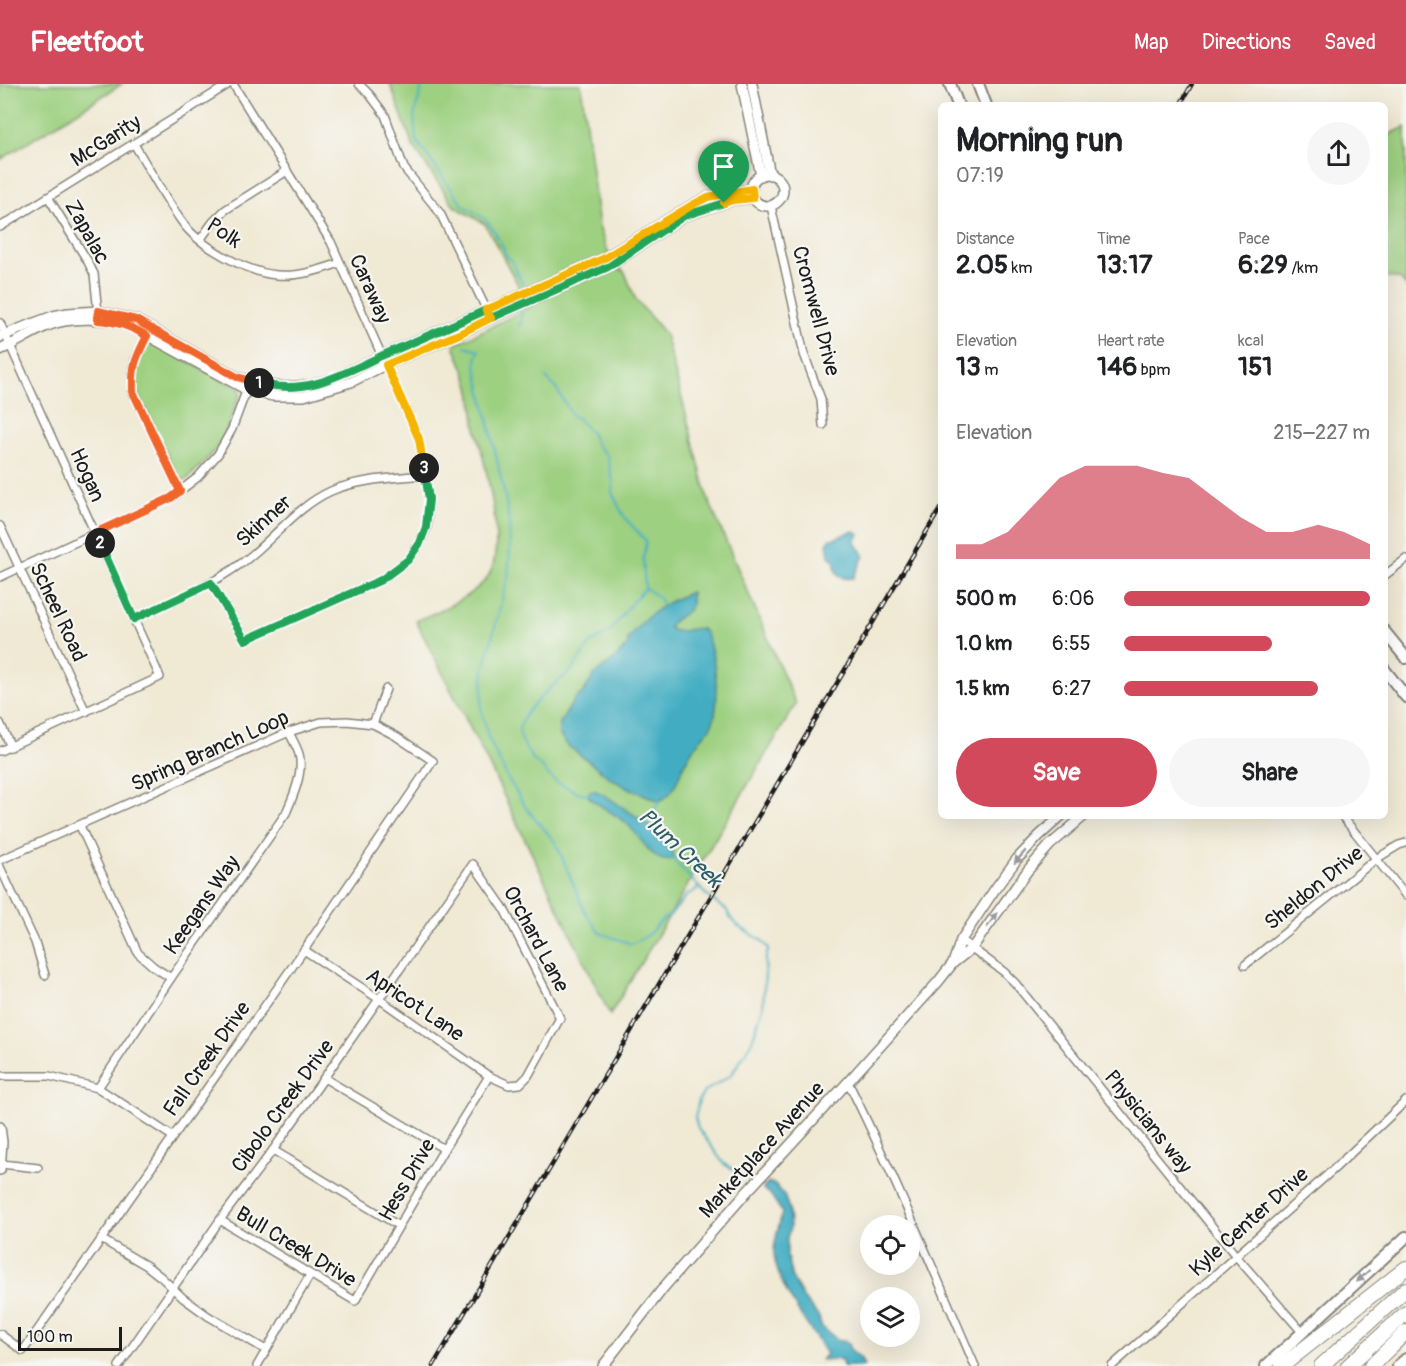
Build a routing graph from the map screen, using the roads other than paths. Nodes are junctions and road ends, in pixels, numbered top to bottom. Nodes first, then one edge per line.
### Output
1 (231, 84) edge
2 (358, 84) edge
3 (742, 84) edge
4 (752, 84) edge
5 (950, 84) edge
6 (978, 84) edge
7 (957, 102) edge
8 (985, 102) edge
9 (134, 144) junction
10 (287, 171) junction
11 (766, 176) junction
12 (752, 193) junction
13 (48, 197) junction
14 (771, 206) junction
15 (0, 227) edge
16 (200, 240) junction
17 (340, 263) junction
18 (489, 314) junction
19 (98, 316) junction
20 (0, 323) edge
21 (150, 332) junction
22 (3, 336) edge
23 (10, 345) junction
24 (0, 350) edge
25 (384, 360) junction
26 (249, 386) junction
27 (823, 425) dead end
28 (425, 475) junction
29 (180, 491) junction
30 (0, 526) edge
31 (95, 533) junction
32 (1406, 559) edge
33 (20, 568) junction
34 (1388, 573) edge
35 (0, 577) edge
36 (211, 583) junction
37 (134, 619) junction
38 (1388, 636) edge
39 (1406, 658) edge
40 (1388, 674) edge
41 (386, 689) dead end
42 (1406, 696) edge
43 (86, 712) junction
44 (0, 723) edge
45 (373, 724) junction
46 (289, 732) junction
47 (11, 747) junction
48 (0, 751) edge
49 (433, 761) joint
50 (1059, 819) edge
51 (1080, 819) edge
52 (1344, 819) edge
53 (80, 826) junction
54 (1406, 843) edge
55 (1376, 859) junction
56 (0, 860) edge
57 (473, 864) joint
58 (0, 867) edge
59 (1406, 896) edge
60 (961, 940) junction
61 (972, 948) junction
62 (304, 950) junction
63 (953, 963) junction
64 (1245, 965) dead end
65 (45, 975) dead end
66 (171, 978) junction
67 (379, 999) junction
68 (0, 1076) edge
69 (489, 1076) junction
70 (324, 1078) junction
71 (848, 1082) junction
72 (509, 1085) joint
73 (98, 1088) junction
74 (1406, 1101) edge
75 (0, 1127) edge
76 (172, 1136) junction
77 (444, 1149) junction
78 (273, 1150) junction
79 (0, 1167) edge
80 (38, 1168) dead end
81 (220, 1220) junction
82 (399, 1226) junction
83 (1406, 1237) edge
84 (101, 1239) junction
85 (1236, 1256) junction
86 (1406, 1268) edge
87 (310, 1275) junction
88 (173, 1288) junction
89 (1406, 1289) edge
90 (355, 1301) joint
91 (1406, 1313) edge
92 (1302, 1332) junction
93 (1406, 1332) edge
94 (0, 1335) edge
95 (266, 1350) junction
96 (1406, 1359) edge
97 (119, 1366) edge
98 (257, 1366) edge
99 (603, 1366) edge
100 (975, 1366) edge
101 (1112, 1366) edge
102 (1266, 1366) edge
103 (1282, 1366) edge
104 (1321, 1366) edge
105 (1348, 1366) edge
106 (1371, 1366) edge
107 (1398, 1366) edge

1 - 9 street, McGarity
1 - 10 street, Caraway
2 - 18 street
3 - 11 street
4 - 11 street
5 - 7 main road
6 - 8 main road
9 - 13 street, McGarity
9 - 16 street, Polk
10 - 16 street
10 - 17 street, Caraway
11 - 12 street
11 - 14 street
12 - 14 street
12 - 18 street
13 - 15 street, McGarity
13 - 19 street, Zapalac
14 - 27 street, Cromwell Drive
16 - 17 street, Polk
17 - 25 street, Caraway
18 - 25 street
19 - 21 street
19 - 22 street
19 - 23 street
20 - 22 street, Hogan
21 - 26 street
21 - 29 street
22 - 23 street, Hogan
23 - 24 street
23 - 31 street, Hogan
25 - 26 street
25 - 28 street, Caraway
26 - 29 street
28 - 36 street, Skinner
28 - 36 street, Caraway
29 - 31 street
30 - 33 street, Scheel Road
31 - 33 street
31 - 37 street, Hogan
32 - 34 street
33 - 35 street
33 - 43 street, Scheel Road
36 - 37 street, Skinner
37 - 43 street, Hogan
38 - 39 main road
40 - 42 main road
41 - 45 street
43 - 47 street, Hogan
44 - 47 street
45 - 46 street, Spring Branch Loop
45 - 49 street, Spring Branch Loop
46 - 53 street, Spring Branch Loop
46 - 66 street, Keegans Way
47 - 48 street, Hogan
49 - 62 street, Fall Creek Drive
50 -> 60 street, Marketplace Avenue
61 -> 51 street, Marketplace Avenue
52 - 55 street
53 - 56 street, Spring Branch Loop
53 - 66 street
54 - 55 street, Sheldon Drive
55 - 59 street
55 - 64 street, Sheldon Drive
57 - 67 street, Cibolo Creek Drive
57 - 72 street, Orchard Lane
58 - 65 street
60 - 61 street, Physicians way
60 - 63 street, Marketplace Avenue
61 - 63 street, Marketplace Avenue
61 - 85 street, Physicians way
62 - 67 street, Apricot Lane
62 - 76 street, Fall Creek Drive
63 - 71 street, Marketplace Avenue
66 - 73 street, Keegans Way
67 - 69 street, Apricot Lane
67 - 70 street, Cibolo Creek Drive
68 - 73 street
69 - 72 street, Apricot Lane
69 - 77 street, Hess Drive
70 - 77 street
70 - 78 street, Cibolo Creek Drive
71 - 99 street, Marketplace Avenue
71 - 100 street
73 - 76 street
74 - 85 street, Kyle Center Drive
75 - 79 street
76 - 84 street, Fall Creek Drive
77 - 82 street, Hess Drive
78 - 81 street, Cibolo Creek Drive
78 - 82 street
79 - 80 street
81 - 87 street, Bull Creek Drive
81 - 88 street, Cibolo Creek Drive
82 - 90 street, Hess Drive
83 -> 92 main road
84 - 88 street
84 - 94 street, Fall Creek Drive
85 - 92 street, Physicians way
85 - 101 street, Kyle Center Drive
86 - 103 highway
87 - 90 street, Bull Creek Drive
87 - 95 street
88 - 95 street
88 - 97 street, Cibolo Creek Drive
89 - 104 highway
91 - 105 highway
92 - 102 main road
93 - 106 highway
95 - 98 street
96 - 107 main road

